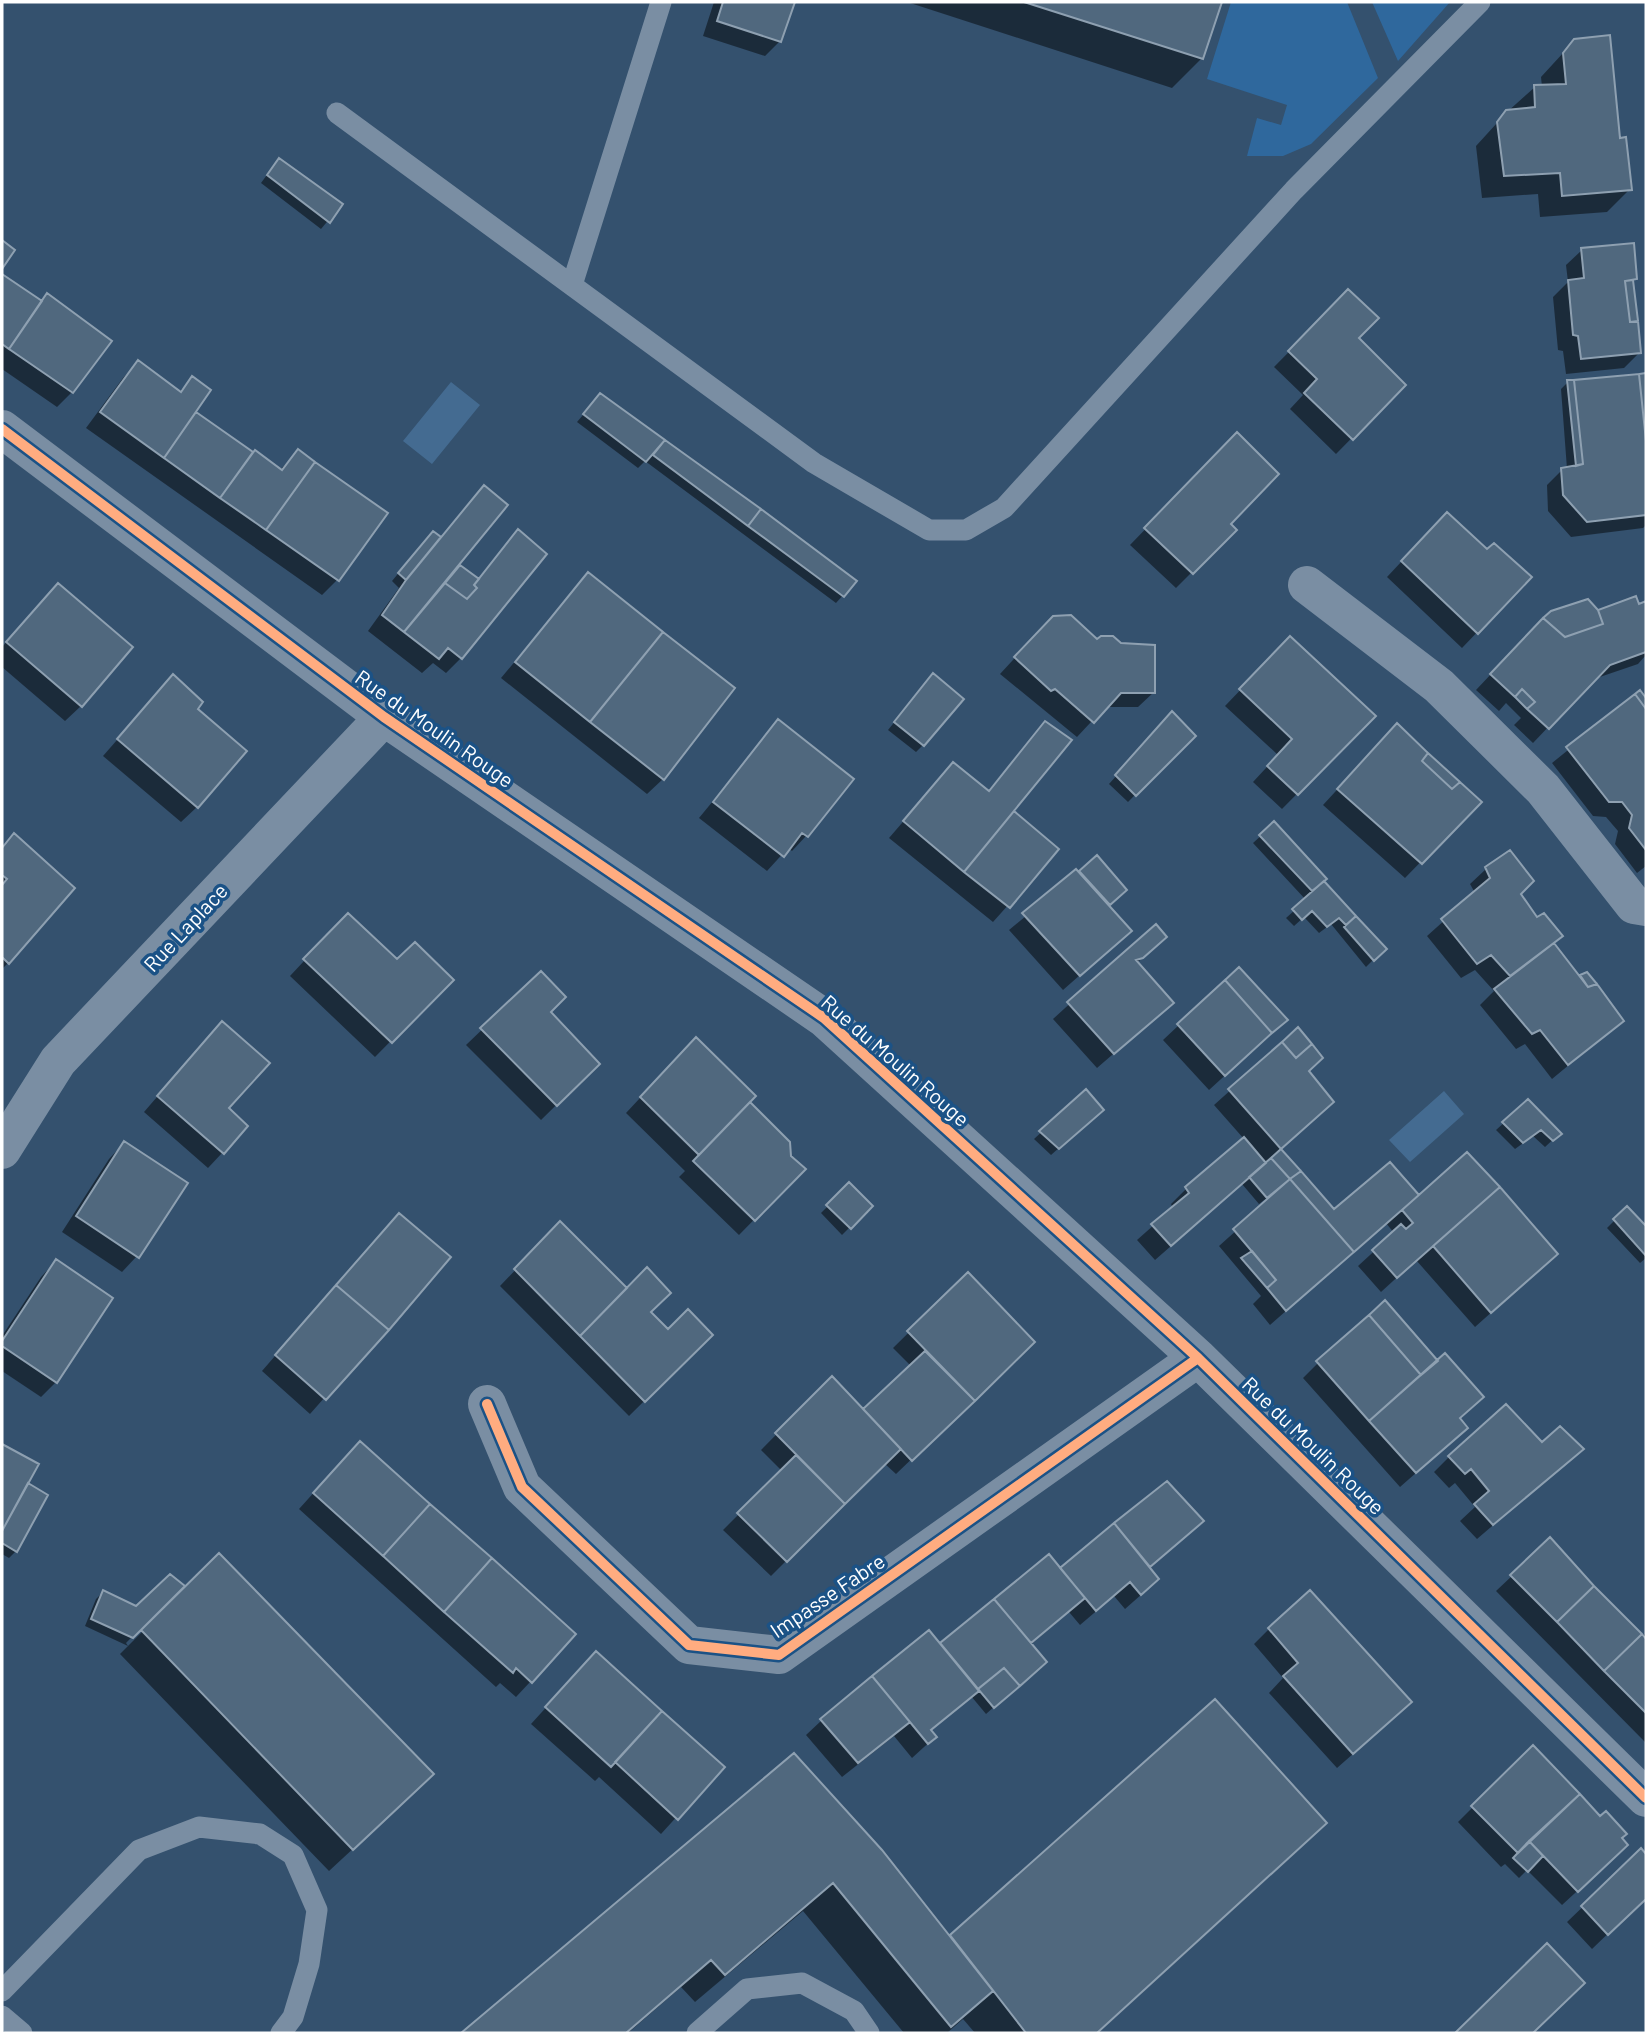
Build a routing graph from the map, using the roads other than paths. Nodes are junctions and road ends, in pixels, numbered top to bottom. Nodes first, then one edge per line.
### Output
1 (661, 2) edge
2 (1480, 2) edge
3 (337, 113) dead end
4 (572, 285) junction
5 (2, 429) edge
6 (1307, 585) dead end
7 (384, 717) junction
8 (1646, 907) edge
9 (2, 1150) edge
10 (1198, 1358) junction
11 (488, 1404) dead end
12 (1646, 1798) edge
13 (2, 1991) edge
14 (2, 2016) edge
15 (22, 2033) edge
16 (281, 2033) edge
17 (697, 2033) edge
18 (869, 2033) edge

1 - 4 lane
2 - 4 lane
3 - 4 lane
5 - 7 street, Rue du Moulin Rouge
6 - 8 street
7 - 9 street, Rue Laplace
7 - 10 street, Rue du Moulin Rouge
10 - 11 street, Impasse Fabre
10 - 12 street, Rue du Moulin Rouge
13 - 16 lane
14 - 15 lane
17 - 18 lane

